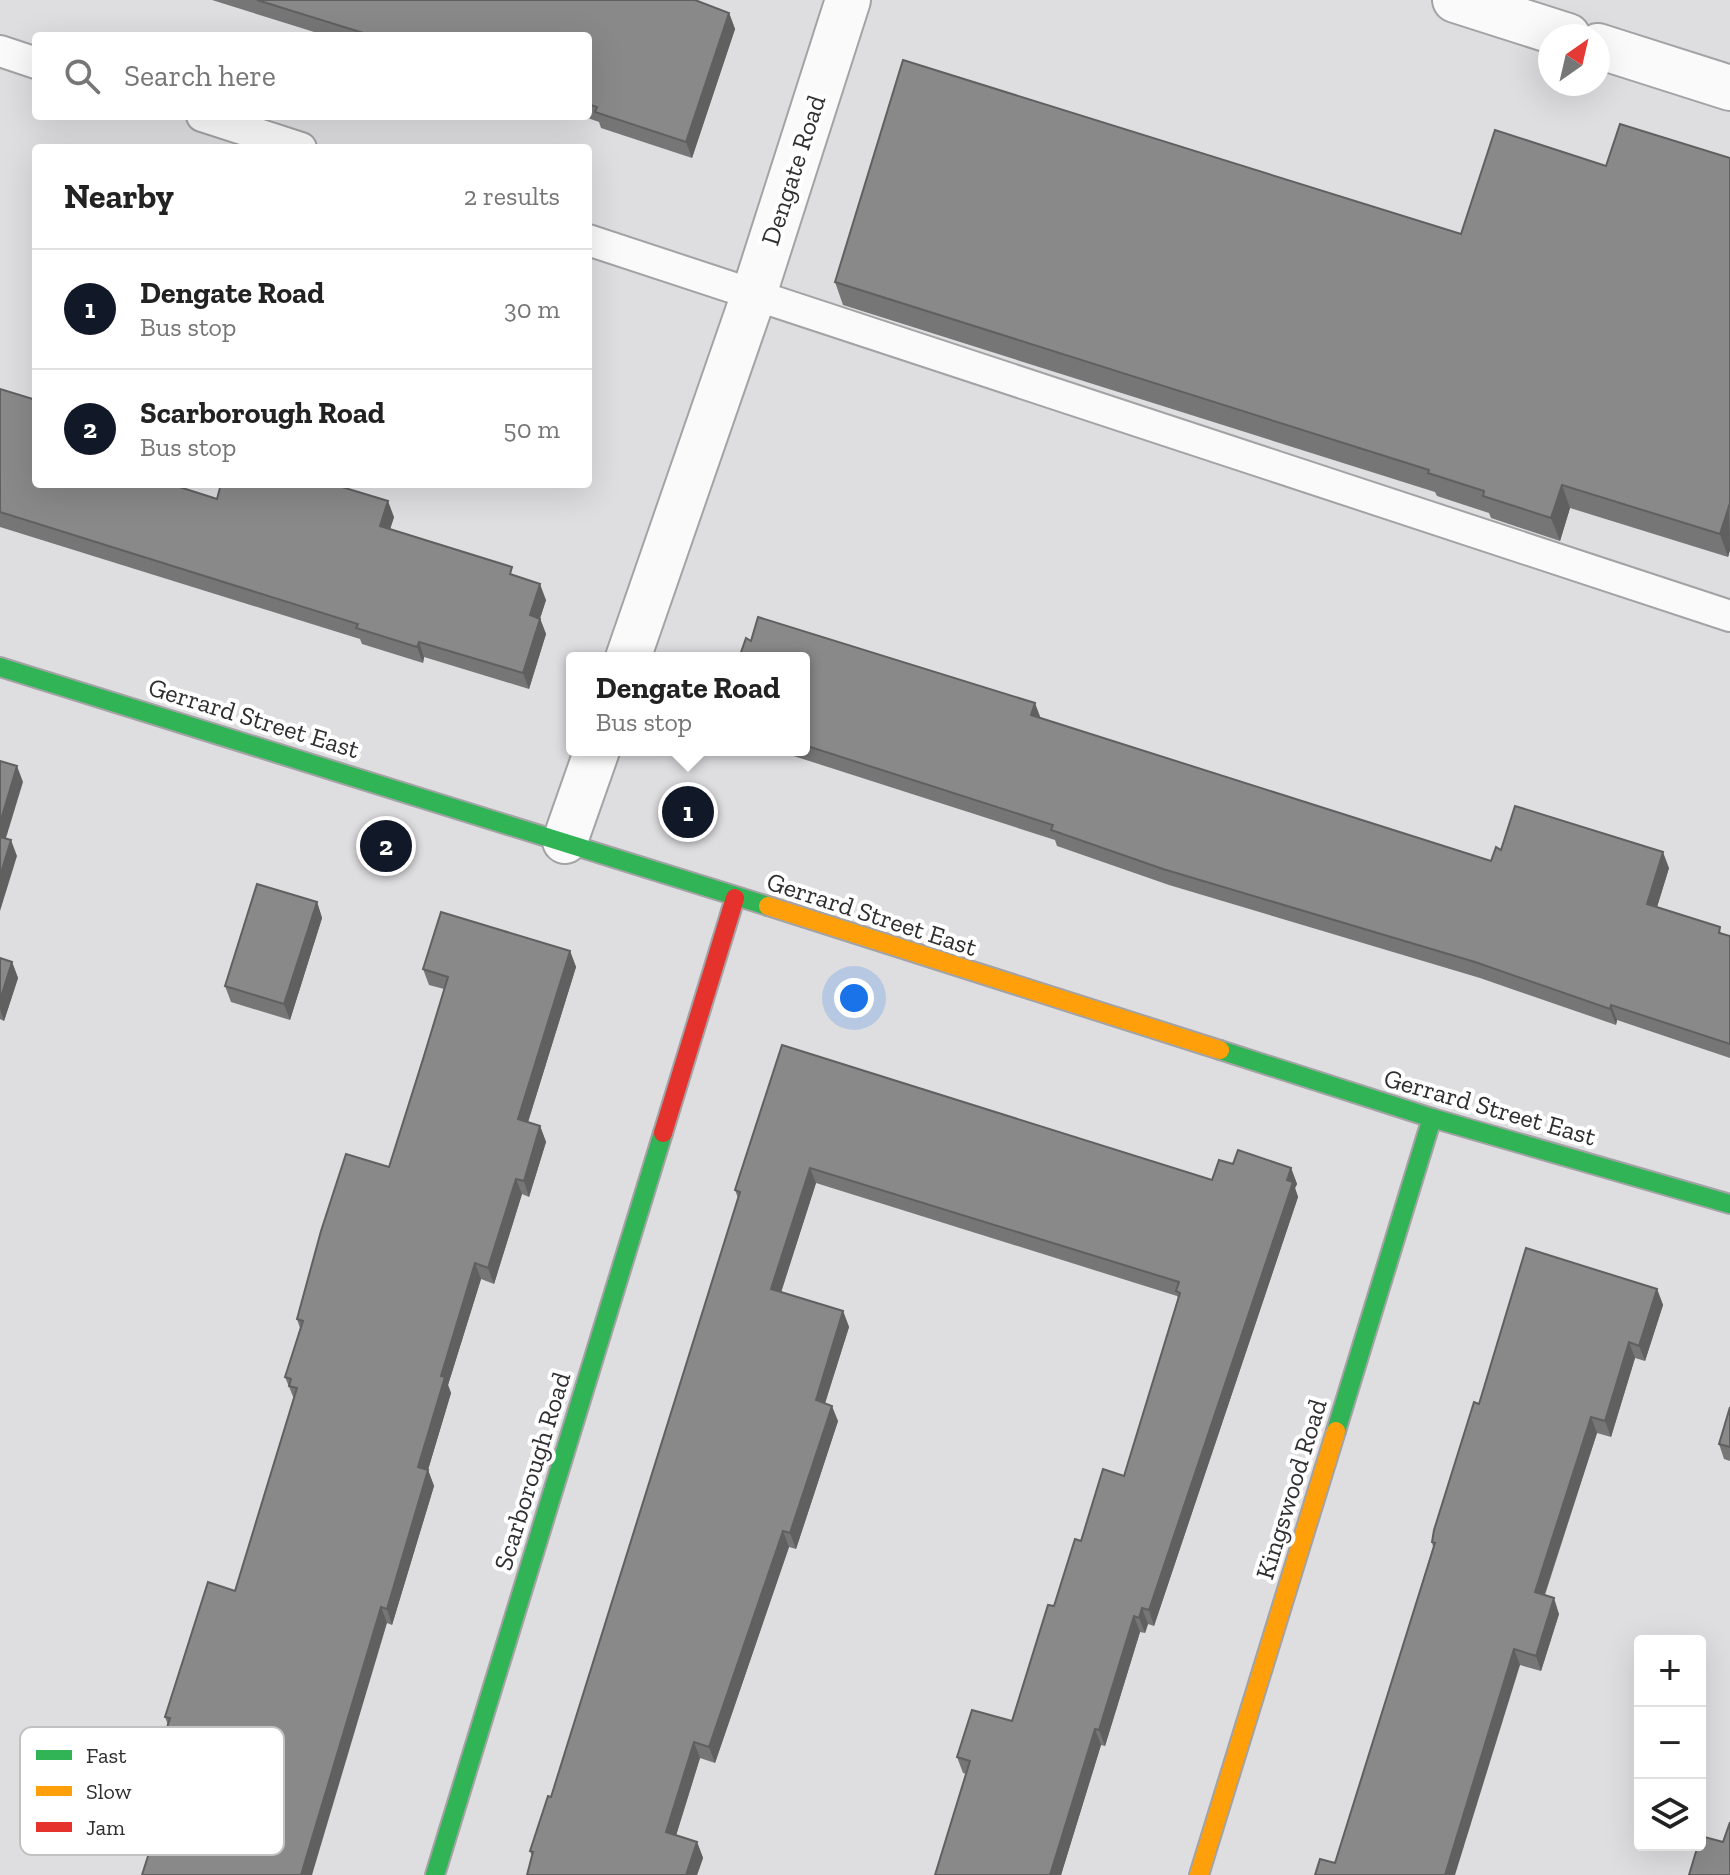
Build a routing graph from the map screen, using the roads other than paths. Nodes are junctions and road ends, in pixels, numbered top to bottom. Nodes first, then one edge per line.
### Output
1 (848, 0) edge
2 (1455, 0) edge
3 (1538, 26) edge
4 (1610, 50) edge
5 (0, 51) edge
6 (32, 62) edge
7 (1730, 88) edge
8 (214, 120) edge
9 (289, 144) edge
10 (592, 241) edge
11 (754, 294) junction
12 (1730, 616) edge
13 (630, 652) edge
14 (0, 667) edge
15 (595, 756) edge
16 (565, 841) junction
17 (735, 898) junction
18 (1432, 1118) junction
19 (1730, 1204) edge
20 (435, 1875) edge
21 (1199, 1875) edge

1 - 11 street, Dengate Road
2 - 3 street
4 - 7 street
5 - 6 lane
8 - 9 lane
10 - 11 lane
11 - 12 lane
11 - 13 street, Dengate Road
14 - 16 main road, Gerrard Street East
15 - 16 street
16 - 17 main road, Gerrard Street East
17 - 18 main road, Gerrard Street East
17 - 20 main road, Scarborough Road
18 - 19 main road, Gerrard Street East
18 - 21 main road, Kingswood Road

